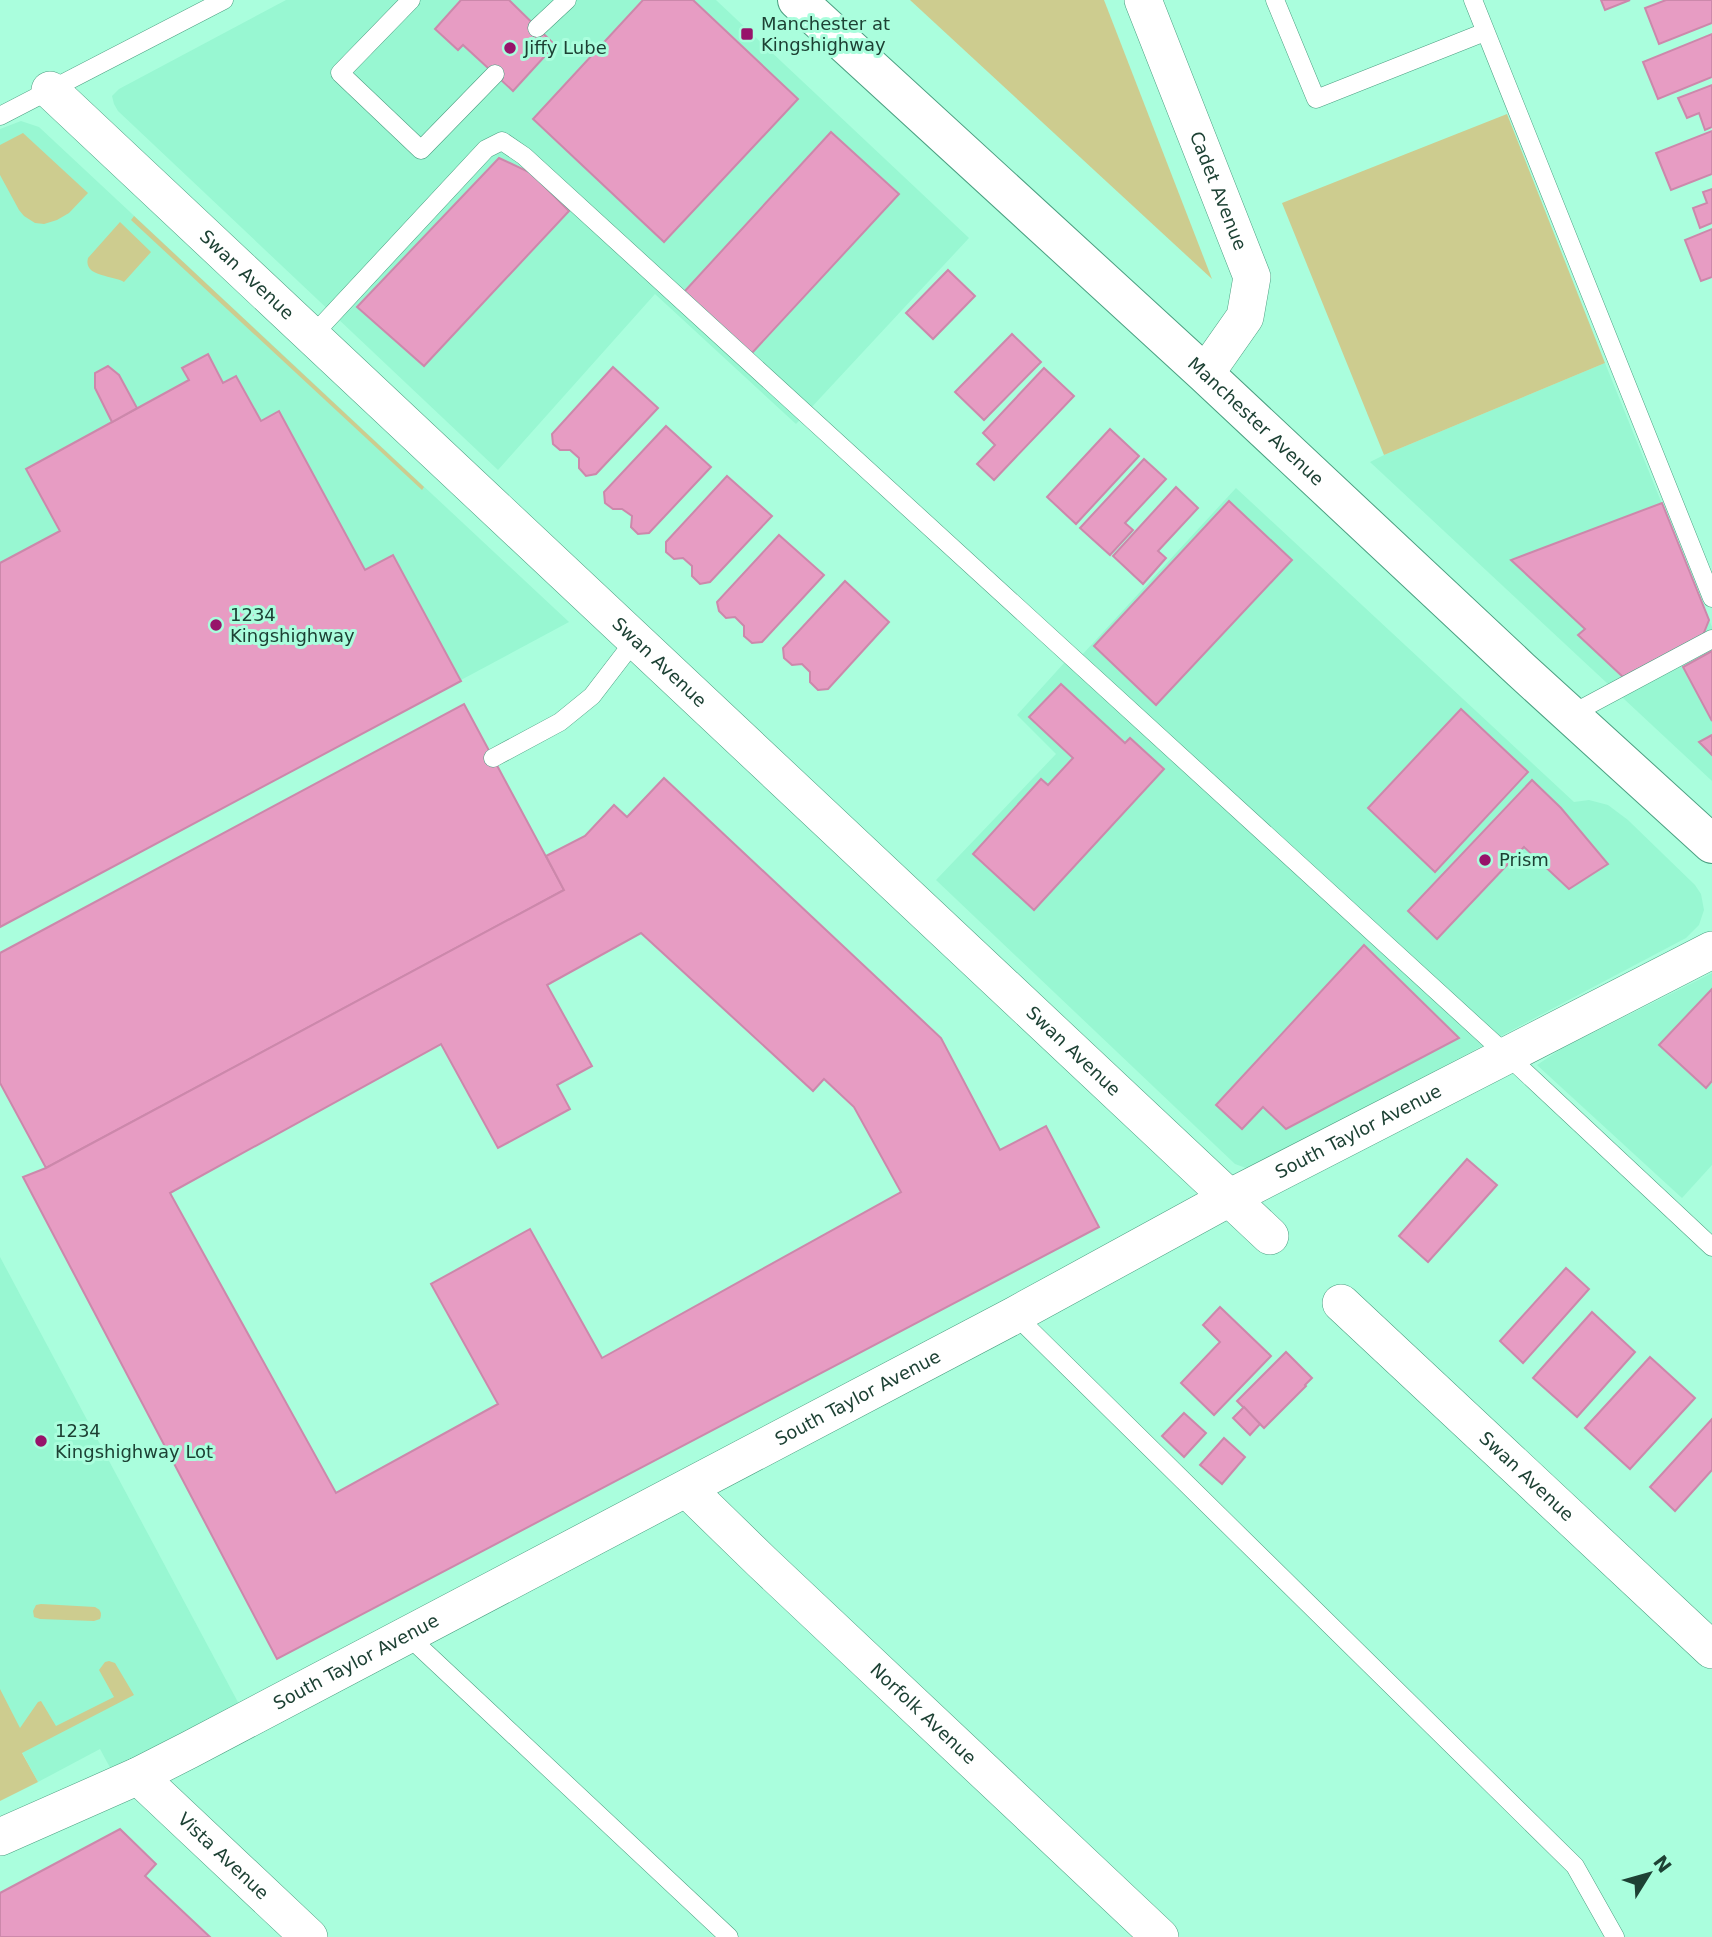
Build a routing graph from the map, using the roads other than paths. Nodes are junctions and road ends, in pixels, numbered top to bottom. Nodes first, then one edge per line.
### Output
1 (224, 0) edge
2 (411, 0) edge
3 (566, 0) edge
4 (797, 0) edge
5 (1143, 0) edge
6 (1275, 0) edge
7 (1473, 0) edge
8 (537, 28) dead end
9 (1485, 32) junction
10 (495, 74) dead end
11 (50, 90) junction
12 (0, 116) edge
13 (312, 336) junction
14 (1205, 374) junction
15 (1712, 598) edge
16 (1712, 639) edge
17 (635, 640) junction
18 (1570, 715) junction
19 (493, 758) dead end
20 (1712, 844) edge
21 (1712, 950) edge
22 (1508, 1056) junction
23 (1228, 1198) junction
24 (1269, 1236) dead end
25 (1712, 1247) edge
26 (1341, 1303) dead end
27 (1015, 1315) junction
28 (687, 1489) junction
29 (408, 1636) junction
30 (1712, 1650) edge
31 (138, 1776) junction
32 (0, 1837) edge
33 (309, 1937) edge
34 (729, 1937) edge
35 (1160, 1937) edge
36 (1615, 1937) edge

1 - 11 lane
2 - 10 lane
3 - 8 lane
4 - 14 main road, Manchester Avenue
5 - 14 street, Cadet Avenue
6 - 9 lane
7 - 9 lane
9 - 15 lane
11 - 12 lane
11 - 13 street, Swan Avenue
13 - 17 street, Swan Avenue
13 - 22 lane
14 - 18 main road, Manchester Avenue
16 - 18 lane
17 - 19 lane
17 - 23 street, Swan Avenue
18 - 20 main road, Manchester Avenue
21 - 22 street, South Taylor Avenue
22 - 23 street, South Taylor Avenue
22 - 25 lane
23 - 24 street, Swan Avenue
23 - 27 street, South Taylor Avenue
26 - 30 street, Swan Avenue
27 - 28 street, South Taylor Avenue
27 - 36 lane
28 - 29 street, South Taylor Avenue
28 - 35 street, Norfolk Avenue
29 - 31 street, South Taylor Avenue
29 - 34 lane
31 - 32 street, South Taylor Avenue
31 - 33 street, Vista Avenue

